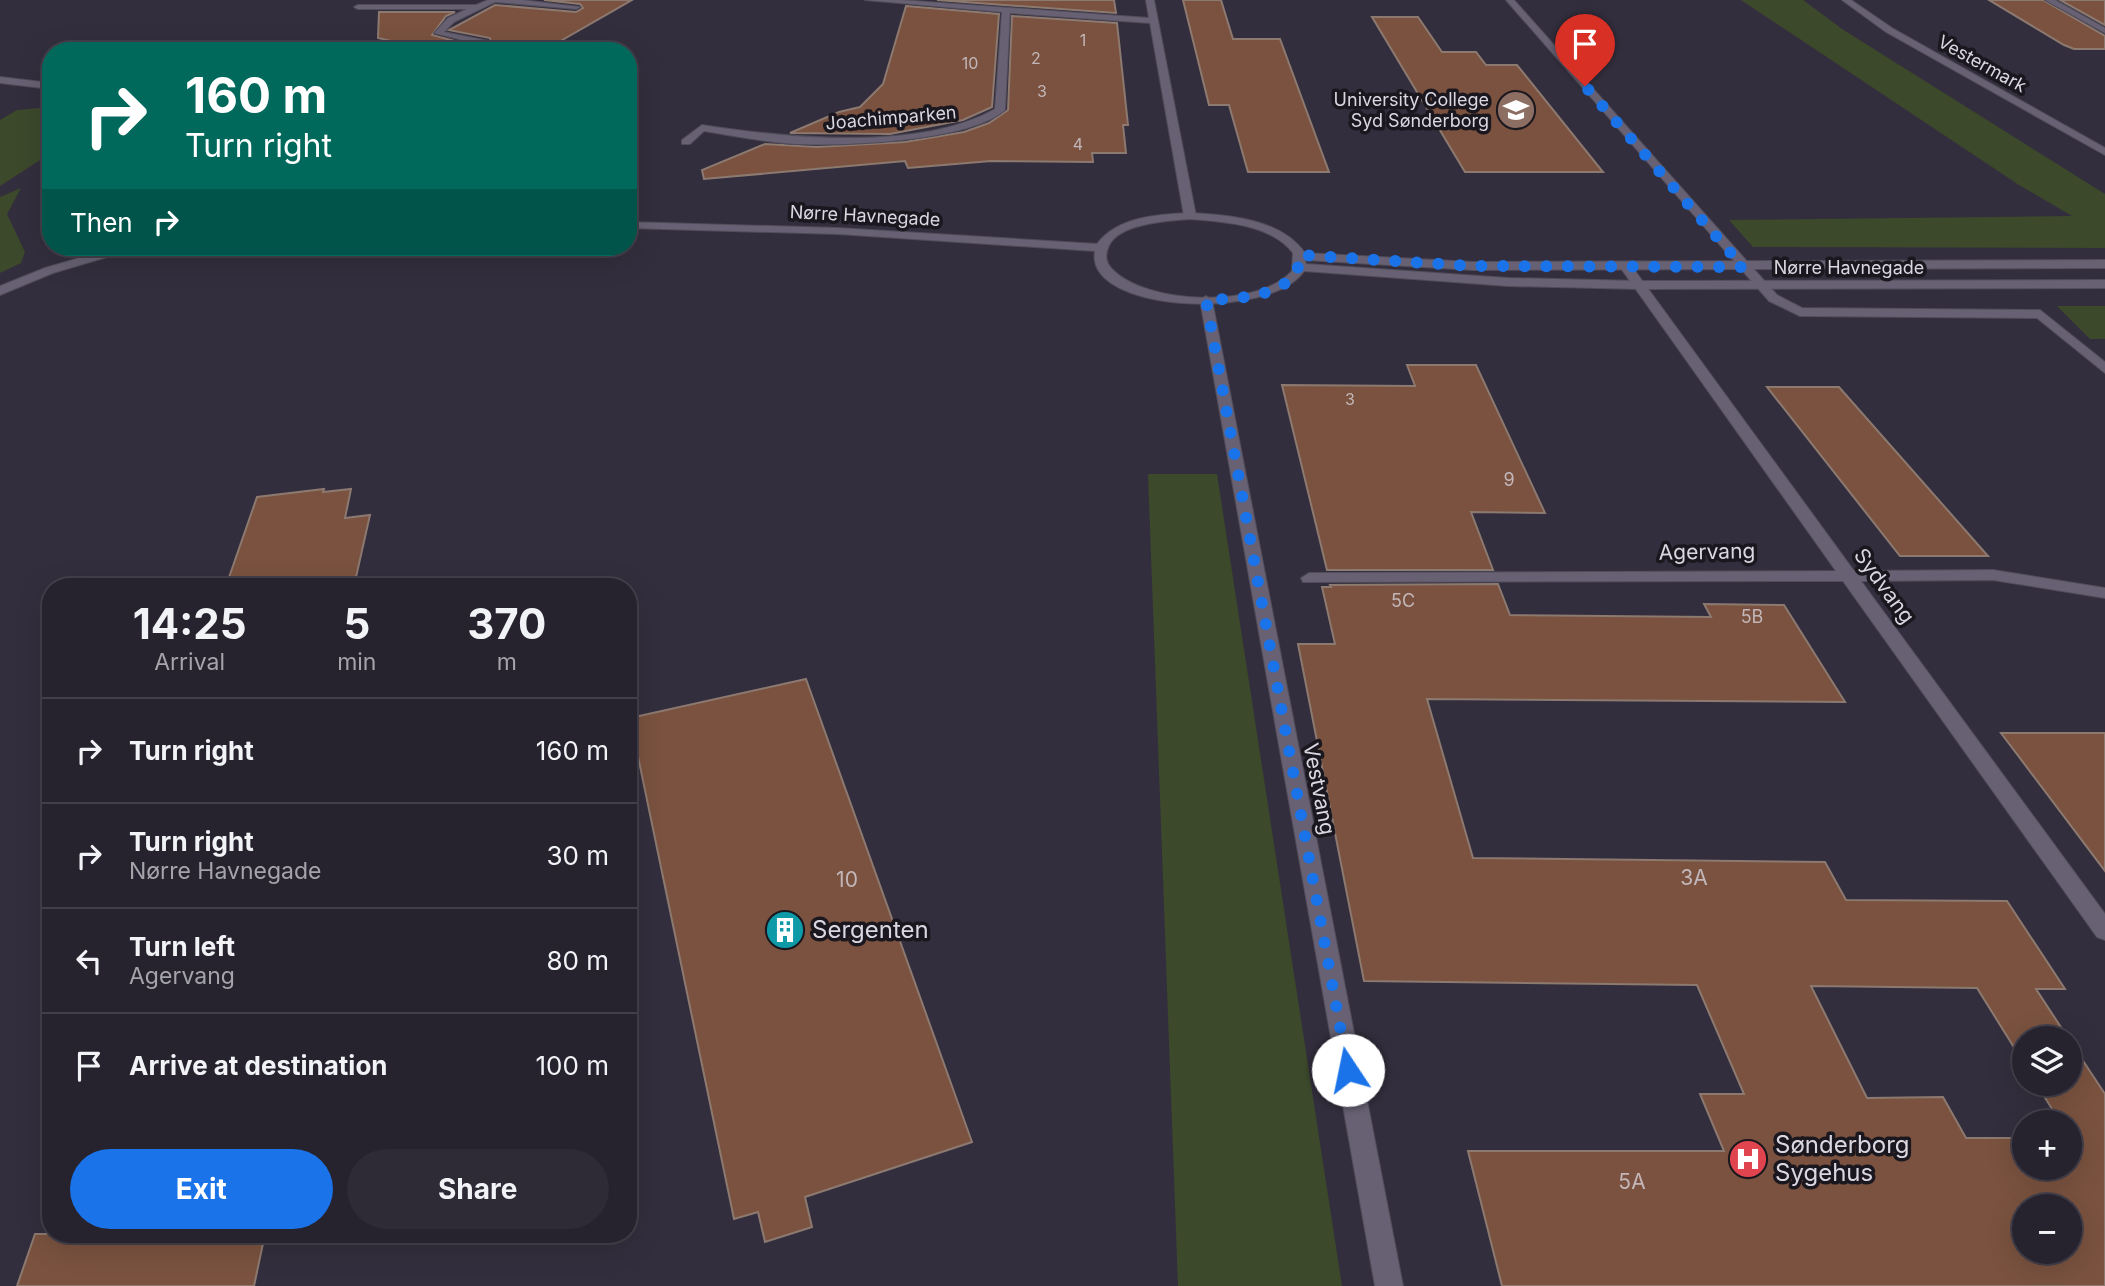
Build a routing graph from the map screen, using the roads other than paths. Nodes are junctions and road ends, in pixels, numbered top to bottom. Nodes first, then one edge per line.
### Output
1 (872, 0) edge
2 (1150, 0) edge
3 (1510, 0) edge
4 (1846, 0) edge
5 (2049, 0) edge
6 (358, 7) dead end
7 (576, 7) dead end
8 (476, 8) junction
9 (1006, 10) junction
10 (1154, 21) junction
11 (2105, 31) edge
12 (481, 42) edge
13 (0, 80) edge
14 (42, 85) edge
15 (686, 142) dead end
16 (2105, 152) edge
17 (1190, 216) junction
18 (637, 225) edge
19 (1100, 248) junction
20 (76, 256) edge
21 (92, 256) edge
22 (78, 259) junction
23 (1300, 261) junction
24 (2105, 264) edge
25 (1626, 267) junction
26 (1743, 267) junction
27 (2105, 284) edge
28 (1639, 285) junction
29 (1763, 286) junction
30 (0, 291) edge
31 (1206, 300) junction
32 (2105, 369) edge
33 (1847, 574) junction
34 (1309, 578) dead end
35 (2105, 593) edge
36 (2105, 930) edge
37 (1389, 1286) edge

1 - 9 street
2 - 10 street
3 - 26 street
4 - 16 street, Vestermark
5 - 11 street
6 - 8 street
7 - 8 street
8 - 12 street
9 - 10 street
9 - 15 street, Joachimparken
10 - 17 street
13 - 14 street
17 - 19 street
17 - 23 street
18 - 19 street, Nørre Havnegade
19 - 31 street
20 - 22 street
21 - 22 street
22 - 30 street
23 - 25 street, Nørre Havnegade
23 - 28 street, Nørre Havnegade
23 - 31 street
24 - 26 street, Nørre Havnegade
25 - 26 street, Nørre Havnegade
25 - 28 street, Sydvang
26 - 29 street
27 - 29 street, Nørre Havnegade
28 - 29 street, Nørre Havnegade
28 - 33 street, Sydvang
29 - 32 street
31 - 37 street, Vestvang
33 - 34 street, Agervang
33 - 35 street, Agervang
33 - 36 street, Sydvang

